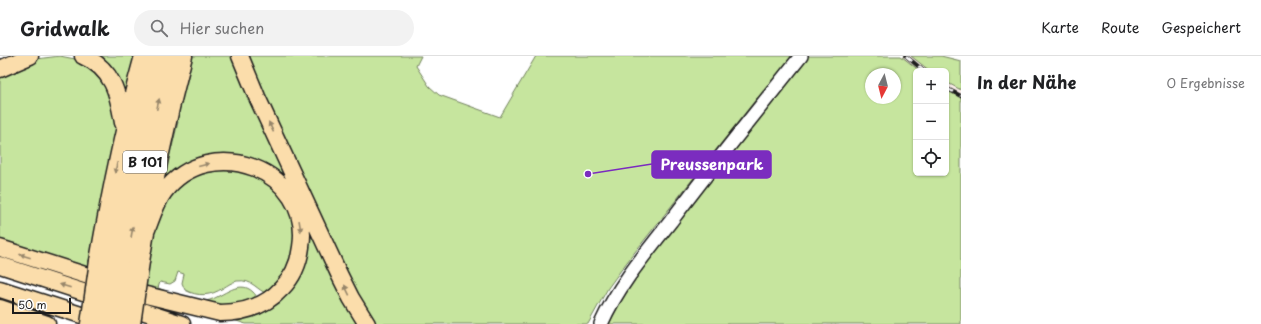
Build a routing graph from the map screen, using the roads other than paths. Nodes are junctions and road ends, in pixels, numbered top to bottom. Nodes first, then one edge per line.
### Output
1 (30, 56) edge
2 (83, 56) edge
3 (143, 56) edge
4 (157, 56) edge
5 (170, 56) edge
6 (184, 56) edge
7 (240, 56) edge
8 (801, 56) edge
9 (0, 69) edge
10 (124, 130) junction
11 (145, 234) junction
12 (0, 248) edge
13 (0, 265) edge
14 (119, 268) junction
15 (0, 289) edge
16 (142, 294) junction
17 (0, 308) edge
18 (0, 323) edge
19 (34, 324) edge
20 (47, 324) edge
21 (89, 324) edge
22 (104, 324) edge
23 (108, 324) edge
24 (117, 324) edge
25 (132, 324) edge
26 (182, 324) edge
27 (238, 324) edge
28 (367, 324) edge
29 (601, 324) edge

1 - 9 highway
2 - 10 highway
3 - 10 highway, B 101
4 - 14 highway, B 101
14 -> 5 highway, B 101
6 - 11 highway, B 101
28 -> 7 highway
8 - 29 main road
10 -> 14 highway, B 101
11 - 14 highway, B 101
11 -> 16 highway
16 -> 12 highway
26 -> 13 highway
14 - 21 highway, B 101, bridge
14 - 22 highway, B 101, bridge
14 - 24 highway, B 101, bridge
14 - 25 highway, B 101, bridge
15 - 23 highway
16 - 27 highway
17 - 20 highway
18 - 19 highway

